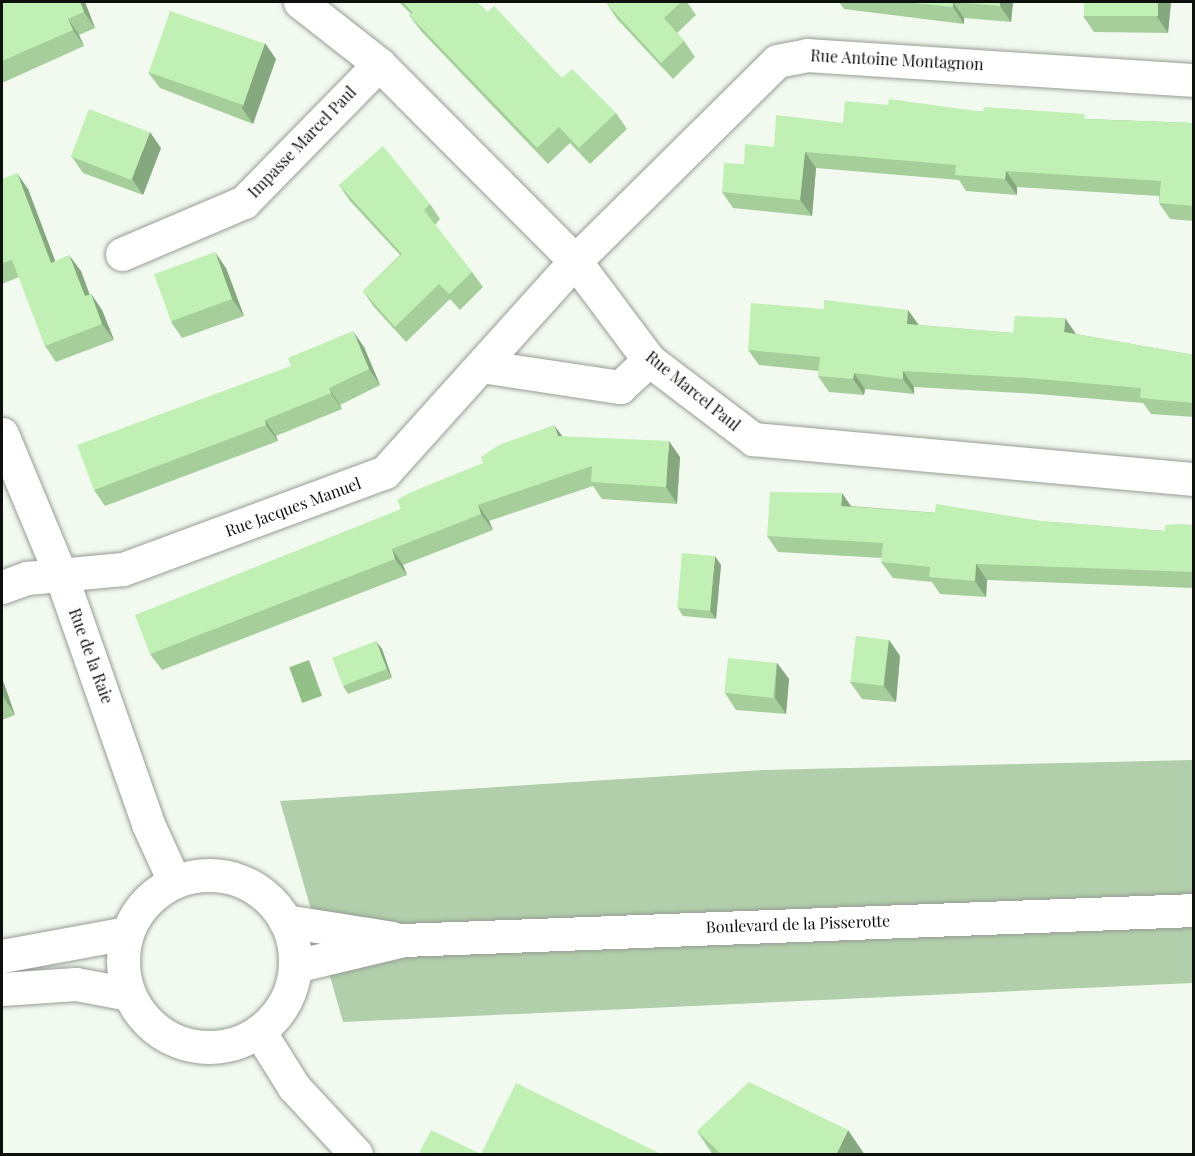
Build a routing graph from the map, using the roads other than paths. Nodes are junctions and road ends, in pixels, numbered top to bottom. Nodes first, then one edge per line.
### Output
1 (300, 2) edge
2 (379, 64) junction
3 (1194, 80) edge
4 (122, 254) dead end
5 (575, 261) junction
6 (649, 360) junction
7 (481, 366) junction
8 (2, 434) edge
9 (1194, 479) edge
10 (62, 578) junction
11 (2, 587) edge
12 (174, 881) junction
13 (1194, 910) edge
14 (285, 921) junction
15 (127, 933) junction
16 (403, 940) junction
17 (2, 956) edge
18 (295, 966) junction
19 (2, 989) edge
20 (129, 994) junction
21 (259, 1031) junction
22 (356, 1155) edge

1 - 2 street, Rue Marcel Paul
2 - 4 street, Impasse Marcel Paul
2 - 5 street, Rue Marcel Paul
3 - 5 street, Rue Antoine Montagnon
5 - 6 street, Rue Marcel Paul
5 - 7 street, Rue Jacques Manuel
6 - 7 street
6 - 9 street, Rue Marcel Paul
7 - 10 street, Rue Jacques Manuel
8 - 10 street, Rue de la Raie
10 - 11 street, Rue Jacques Manuel
10 - 12 street, Rue de la Raie
12 - 14 street
12 - 15 street
13 - 16 street, Boulevard de la Pisserotte
14 - 16 street, Boulevard de la Pisserotte
14 - 18 street
15 - 17 street
15 - 20 street
16 - 18 street, Boulevard de la Pisserotte
18 - 21 street
19 - 20 street
20 - 21 street
21 - 22 street

